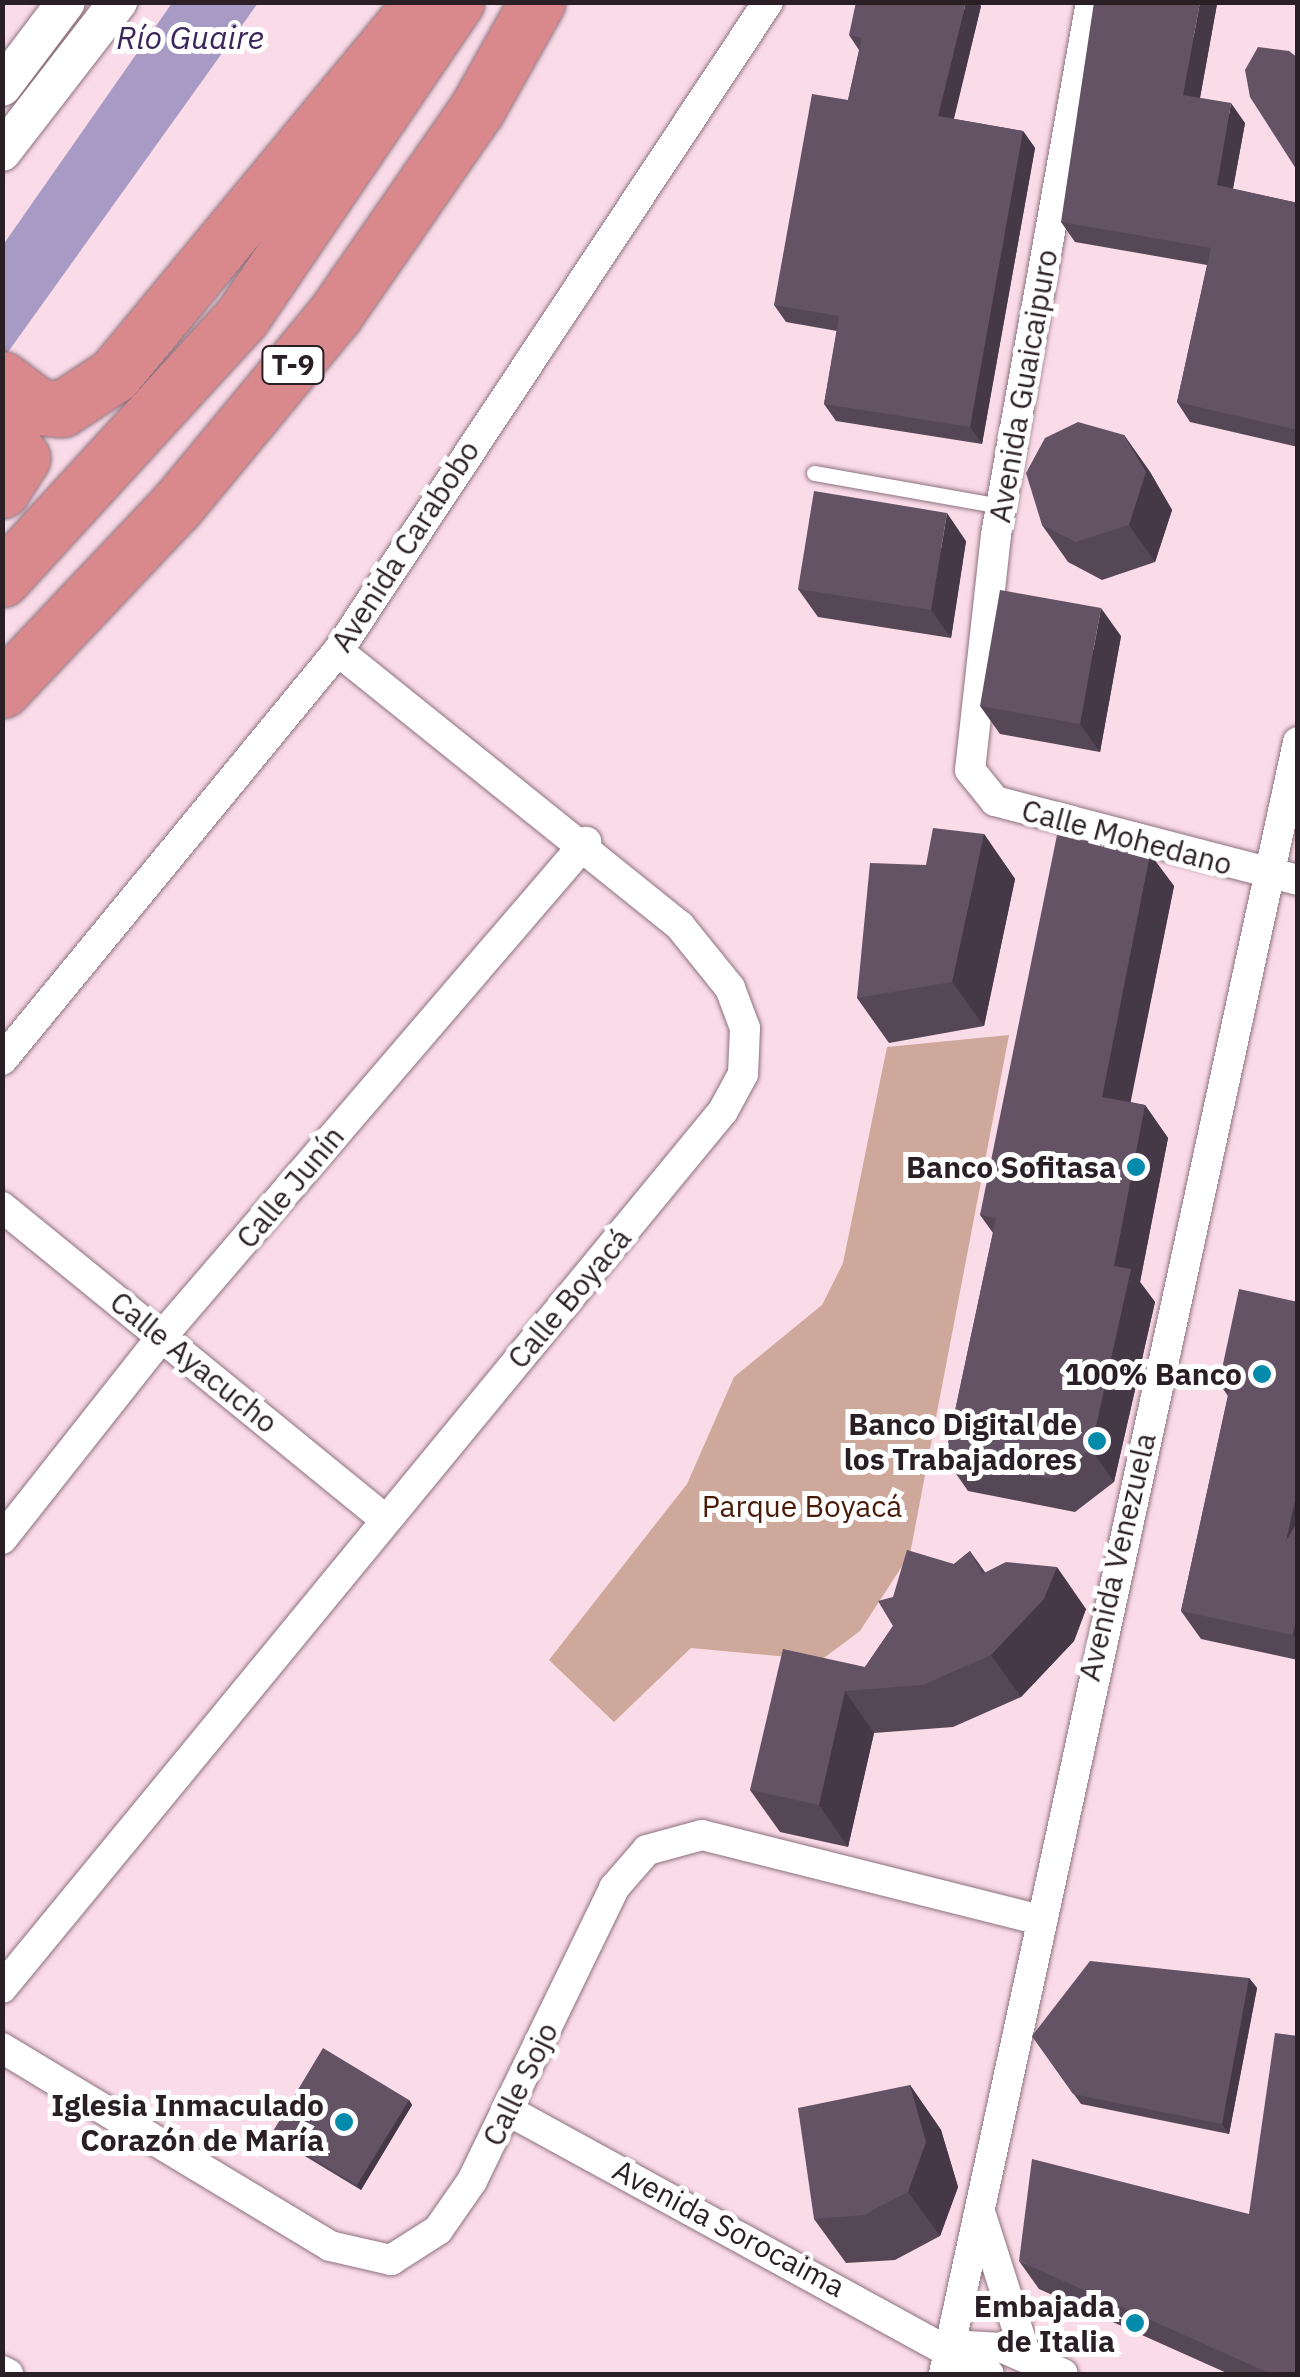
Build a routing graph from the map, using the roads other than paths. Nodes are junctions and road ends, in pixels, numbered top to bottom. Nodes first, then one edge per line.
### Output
1 (66, 2) edge
2 (118, 2) edge
3 (424, 2) edge
4 (456, 2) edge
5 (536, 2) edge
6 (768, 2) edge
7 (1091, 2) edge
8 (2, 87) edge
9 (2, 152) edge
10 (13, 414) edge
11 (814, 473) dead end
12 (2, 490) edge
13 (1001, 506) junction
14 (2, 579) edge
15 (338, 651) junction
16 (2, 690) edge
17 (1298, 742) edge
18 (970, 770) joint
19 (586, 842) junction
20 (1283, 877) edge
21 (2, 1060) edge
22 (2, 1207) edge
23 (164, 1336) junction
24 (385, 1519) junction
25 (2, 1539) edge
26 (1036, 1919) junction
27 (2, 1988) edge
28 (2, 2048) edge
29 (510, 2111) junction
30 (978, 2206) junction
31 (1026, 2356) junction
32 (947, 2360) edge
33 (990, 2374) edge
34 (1063, 2374) edge

1 - 8 street
2 - 9 street
3 - 10 highway
4 - 14 highway, T-9
5 - 16 highway, T-9
6 - 15 street, Avenida Carabobo
7 - 13 street, Avenida Guaicaipuro
10 - 12 highway
11 - 13 lane
13 - 18 street, Avenida Guaicaipuro
15 - 19 street, Calle Boyacá
15 - 21 street, Avenida Carabobo
17 - 20 street, Avenida Venezuela
18 - 20 street, Calle Mohedano
19 - 23 street, Calle Junín
19 - 24 street, Calle Boyacá
20 - 26 street, Avenida Venezuela
22 - 23 street, Calle Ayacucho
23 - 24 street, Calle Ayacucho
23 - 25 street, Calle Junín
24 - 27 street, Calle Boyacá
26 - 29 street, Calle Sojo
26 - 30 street, Avenida Venezuela
28 - 29 street, Calle Sojo
29 - 32 street, Avenida Sorocaima
30 - 31 street
30 - 32 street, Avenida Venezuela
31 - 32 street, Avenida Sorocaima
31 - 34 street, Avenida Sorocaima
32 - 33 street, Avenida Sorocaima

